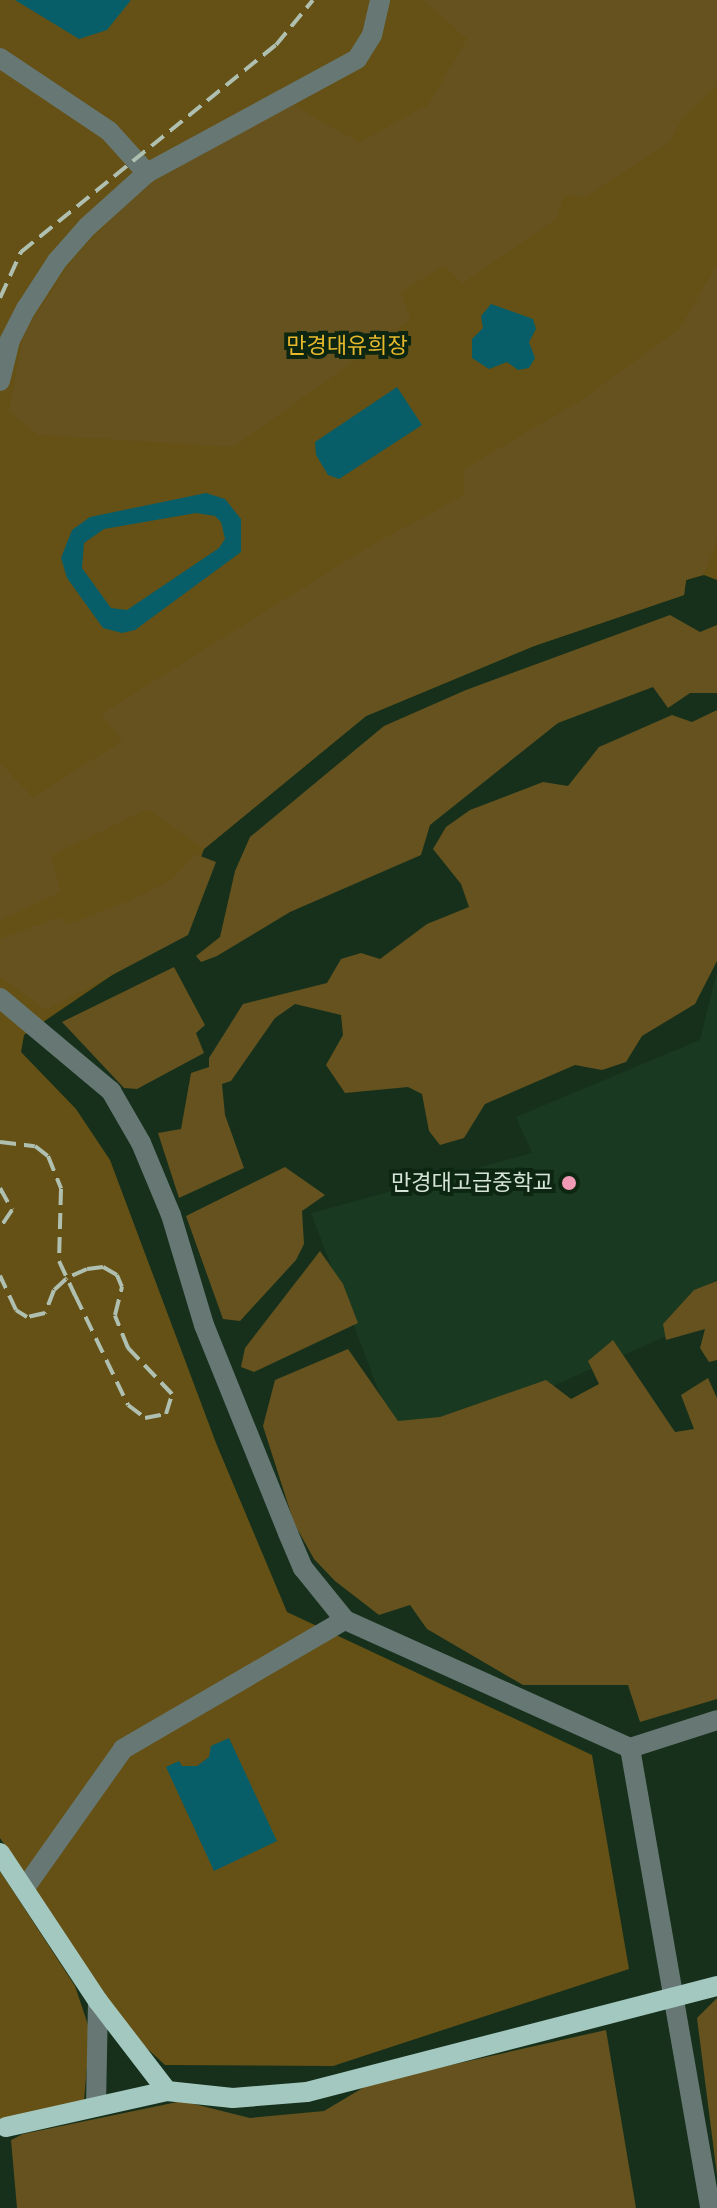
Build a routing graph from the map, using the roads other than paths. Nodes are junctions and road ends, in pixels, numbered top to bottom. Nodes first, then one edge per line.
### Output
1 (380, 0) edge
2 (0, 58) edge
3 (147, 173) junction
4 (0, 381) edge
5 (0, 998) edge
6 (345, 1620) junction
7 (717, 1720) edge
8 (630, 1748) junction
9 (0, 1853) edge
10 (24, 1889) junction
11 (717, 1986) edge
12 (674, 1997) junction
13 (98, 2001) junction
14 (167, 2091) junction
15 (96, 2106) junction
16 (6, 2127) dead end
17 (710, 2208) edge

1 - 3 street
2 - 3 street
3 - 4 street
5 - 6 street
6 - 8 street
6 - 10 street
7 - 8 street
8 - 12 street
9 - 10 main road
10 - 13 main road
11 - 12 main road
12 - 14 main road
12 - 17 street
13 - 14 main road
13 - 15 street
14 - 15 main road
15 - 16 main road

